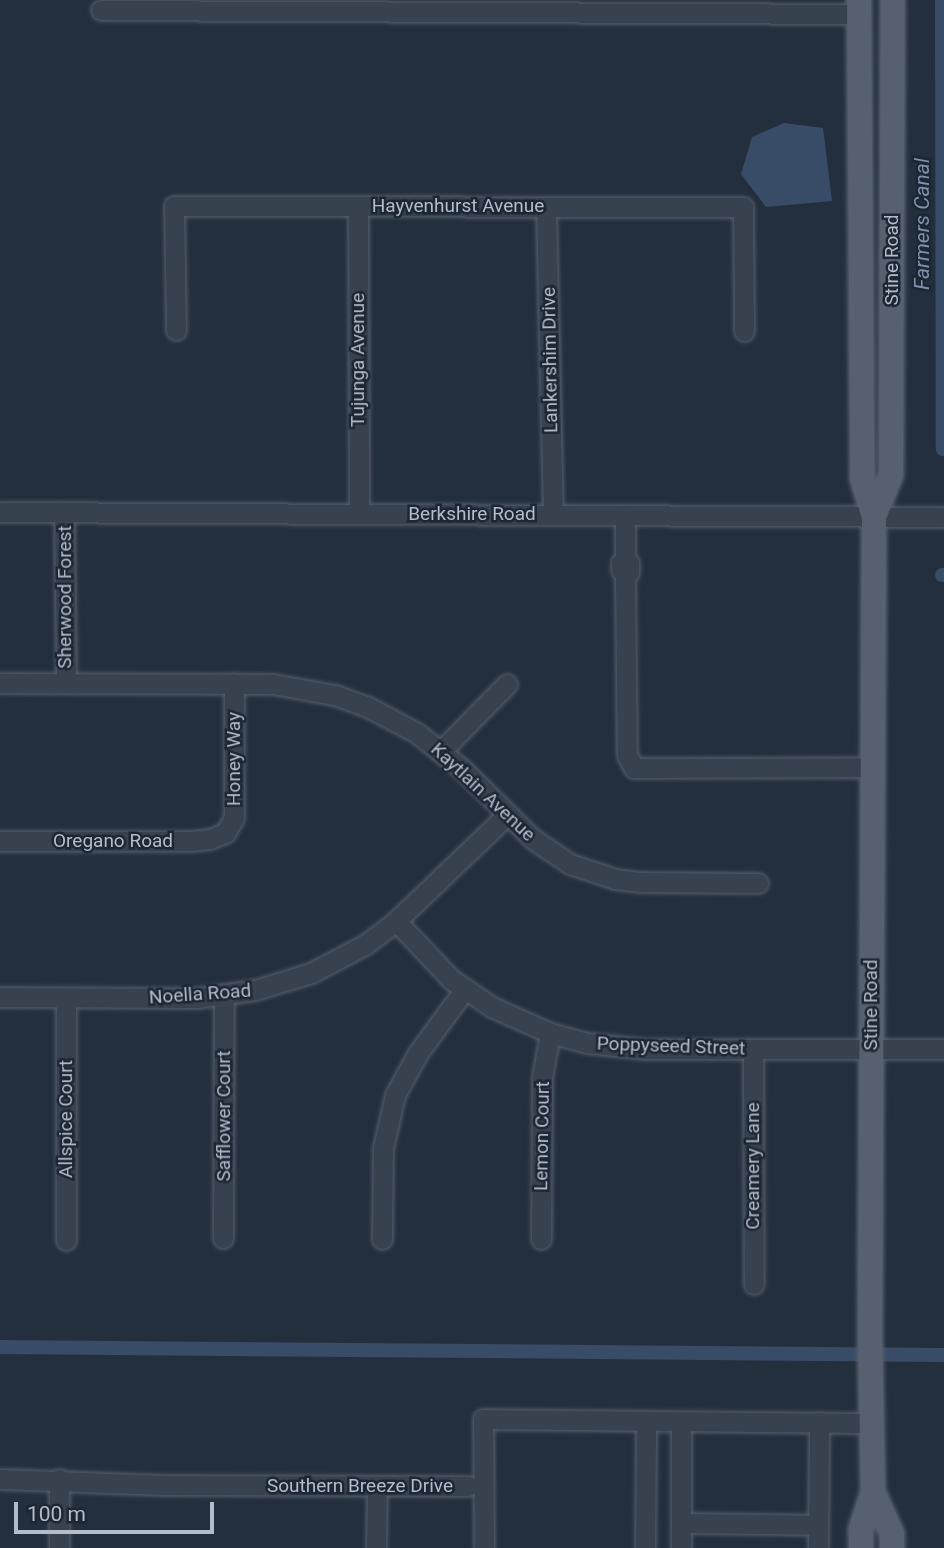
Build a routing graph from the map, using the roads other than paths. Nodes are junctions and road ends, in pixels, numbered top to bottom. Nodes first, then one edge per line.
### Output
1 (893, 0) edge
2 (454, 6) edge
3 (859, 7) edge
4 (101, 10) dead end
5 (358, 206) junction
6 (546, 206) junction
7 (176, 330) dead end
8 (744, 331) dead end
9 (0, 512) edge
10 (64, 512) junction
11 (359, 514) junction
12 (553, 514) junction
13 (625, 515) junction
14 (874, 517) junction
15 (944, 517) edge
16 (0, 683) edge
17 (66, 683) junction
18 (234, 684) junction
19 (507, 684) dead end
20 (440, 751) junction
21 (871, 767) junction
22 (507, 815) junction
23 (225, 833) joint
24 (0, 841) edge
25 (758, 883) dead end
26 (396, 921) junction
27 (465, 989) junction
28 (224, 995) junction
29 (0, 997) edge
30 (66, 999) junction
31 (550, 1033) junction
32 (753, 1048) junction
33 (871, 1048) junction
34 (944, 1049) edge
35 (223, 1238) dead end
36 (382, 1239) dead end
37 (541, 1239) dead end
38 (66, 1240) dead end
39 (754, 1284) dead end
40 (646, 1421) junction
41 (681, 1422) junction
42 (819, 1422) junction
43 (871, 1422) junction
44 (0, 1479) edge
45 (59, 1479) junction
46 (377, 1486) junction
47 (468, 1486) dead end
48 (873, 1492) junction
49 (681, 1523) junction
50 (818, 1525) junction
51 (59, 1548) edge
52 (376, 1548) edge
53 (484, 1548) edge
54 (645, 1548) edge
55 (681, 1548) edge
56 (818, 1548) edge
57 (861, 1548) edge
58 (892, 1548) edge

1 - 14 main road, Stine Road
2 - 3 street
2 - 4 street
3 - 14 main road, Stine Road
5 - 6 street, Hayvenhurst Avenue
5 - 7 street, Hayvenhurst Avenue
5 - 11 street, Tujunga Avenue
6 - 8 street, Hayvenhurst Avenue
6 - 12 street, Lankershim Drive
9 - 10 street, Berkshire Road
10 - 11 street, Berkshire Road
10 - 17 street, Sherwood Forest
11 - 12 street, Berkshire Road
12 - 13 street, Berkshire Road
13 - 14 street, Berkshire Road
13 - 21 street
14 - 15 street, Berkshire Road
14 - 21 main road, Stine Road
16 - 17 street, Kaytlain Avenue
17 - 18 street, Kaytlain Avenue
18 - 20 street, Kaytlain Avenue
18 - 23 street, Honey Way
19 - 20 street
20 - 22 street, Kaytlain Avenue
21 - 33 main road, Stine Road
22 - 25 street, Kaytlain Avenue
22 - 26 street, Noella Road
23 - 24 street, Oregano Road
26 - 27 street, Poppyseed Street
26 - 28 street, Noella Road
27 - 31 street, Poppyseed Street
27 - 36 street
28 - 30 street, Noella Road
28 - 35 street, Safflower Court
29 - 30 street, Noella Road
30 - 38 street, Allspice Court
31 - 32 street, Poppyseed Street
31 - 37 street, Lemon Court
32 - 33 street, Poppyseed Street
32 - 39 street, Creamery Lane
33 - 34 street, Poppyseed Street
33 - 43 main road, Stine Road
40 - 41 street
40 - 53 street
40 - 54 street
41 - 42 street
41 - 49 street
42 - 43 street
42 - 50 street
43 - 48 main road, Stine Road
44 - 45 street, Southern Breeze Drive
45 - 46 street, Southern Breeze Drive
45 - 51 street
46 - 47 street, Southern Breeze Drive
46 - 52 street
48 - 57 main road, Stine Road
48 - 58 main road, Stine Road
49 - 50 street
49 - 55 street
50 - 56 street

